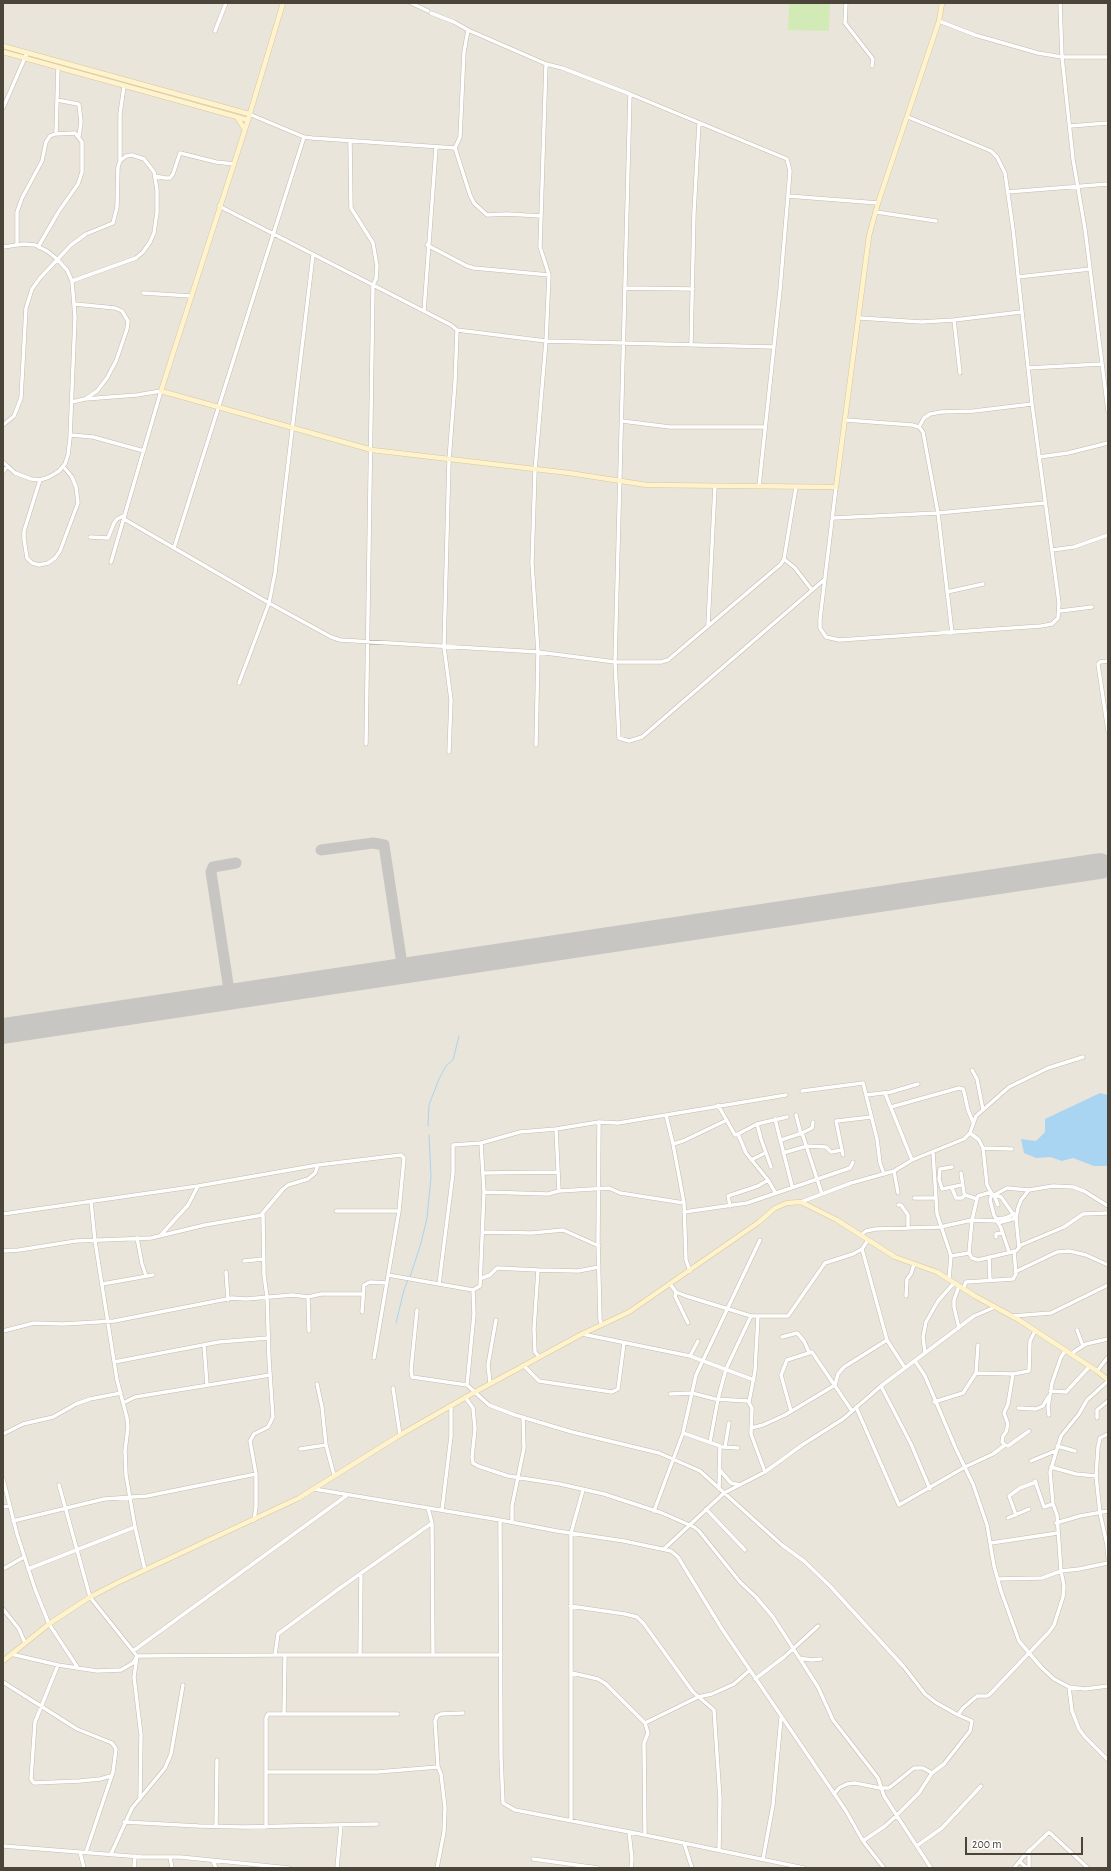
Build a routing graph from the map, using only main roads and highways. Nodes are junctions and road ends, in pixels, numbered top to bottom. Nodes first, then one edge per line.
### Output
1 (283, 3) edge
2 (942, 3) edge
3 (3, 46) edge
4 (3, 52) edge
5 (152, 91) junction
6 (252, 106) junction
7 (239, 111) junction
8 (250, 114) junction
9 (237, 117) junction
10 (248, 120) junction
11 (244, 130) junction
12 (1108, 1380) edge
13 (3, 1661) edge

1 - 6 main road
2 - 11 main road
3 - 5 main road
4 - 5 main road
5 - 7 main road
5 - 9 main road
6 - 7 main road
6 - 8 main road
7 - 8 main road
8 - 10 main road
9 - 10 main road
9 - 11 main road
10 - 11 main road
12 - 13 main road

